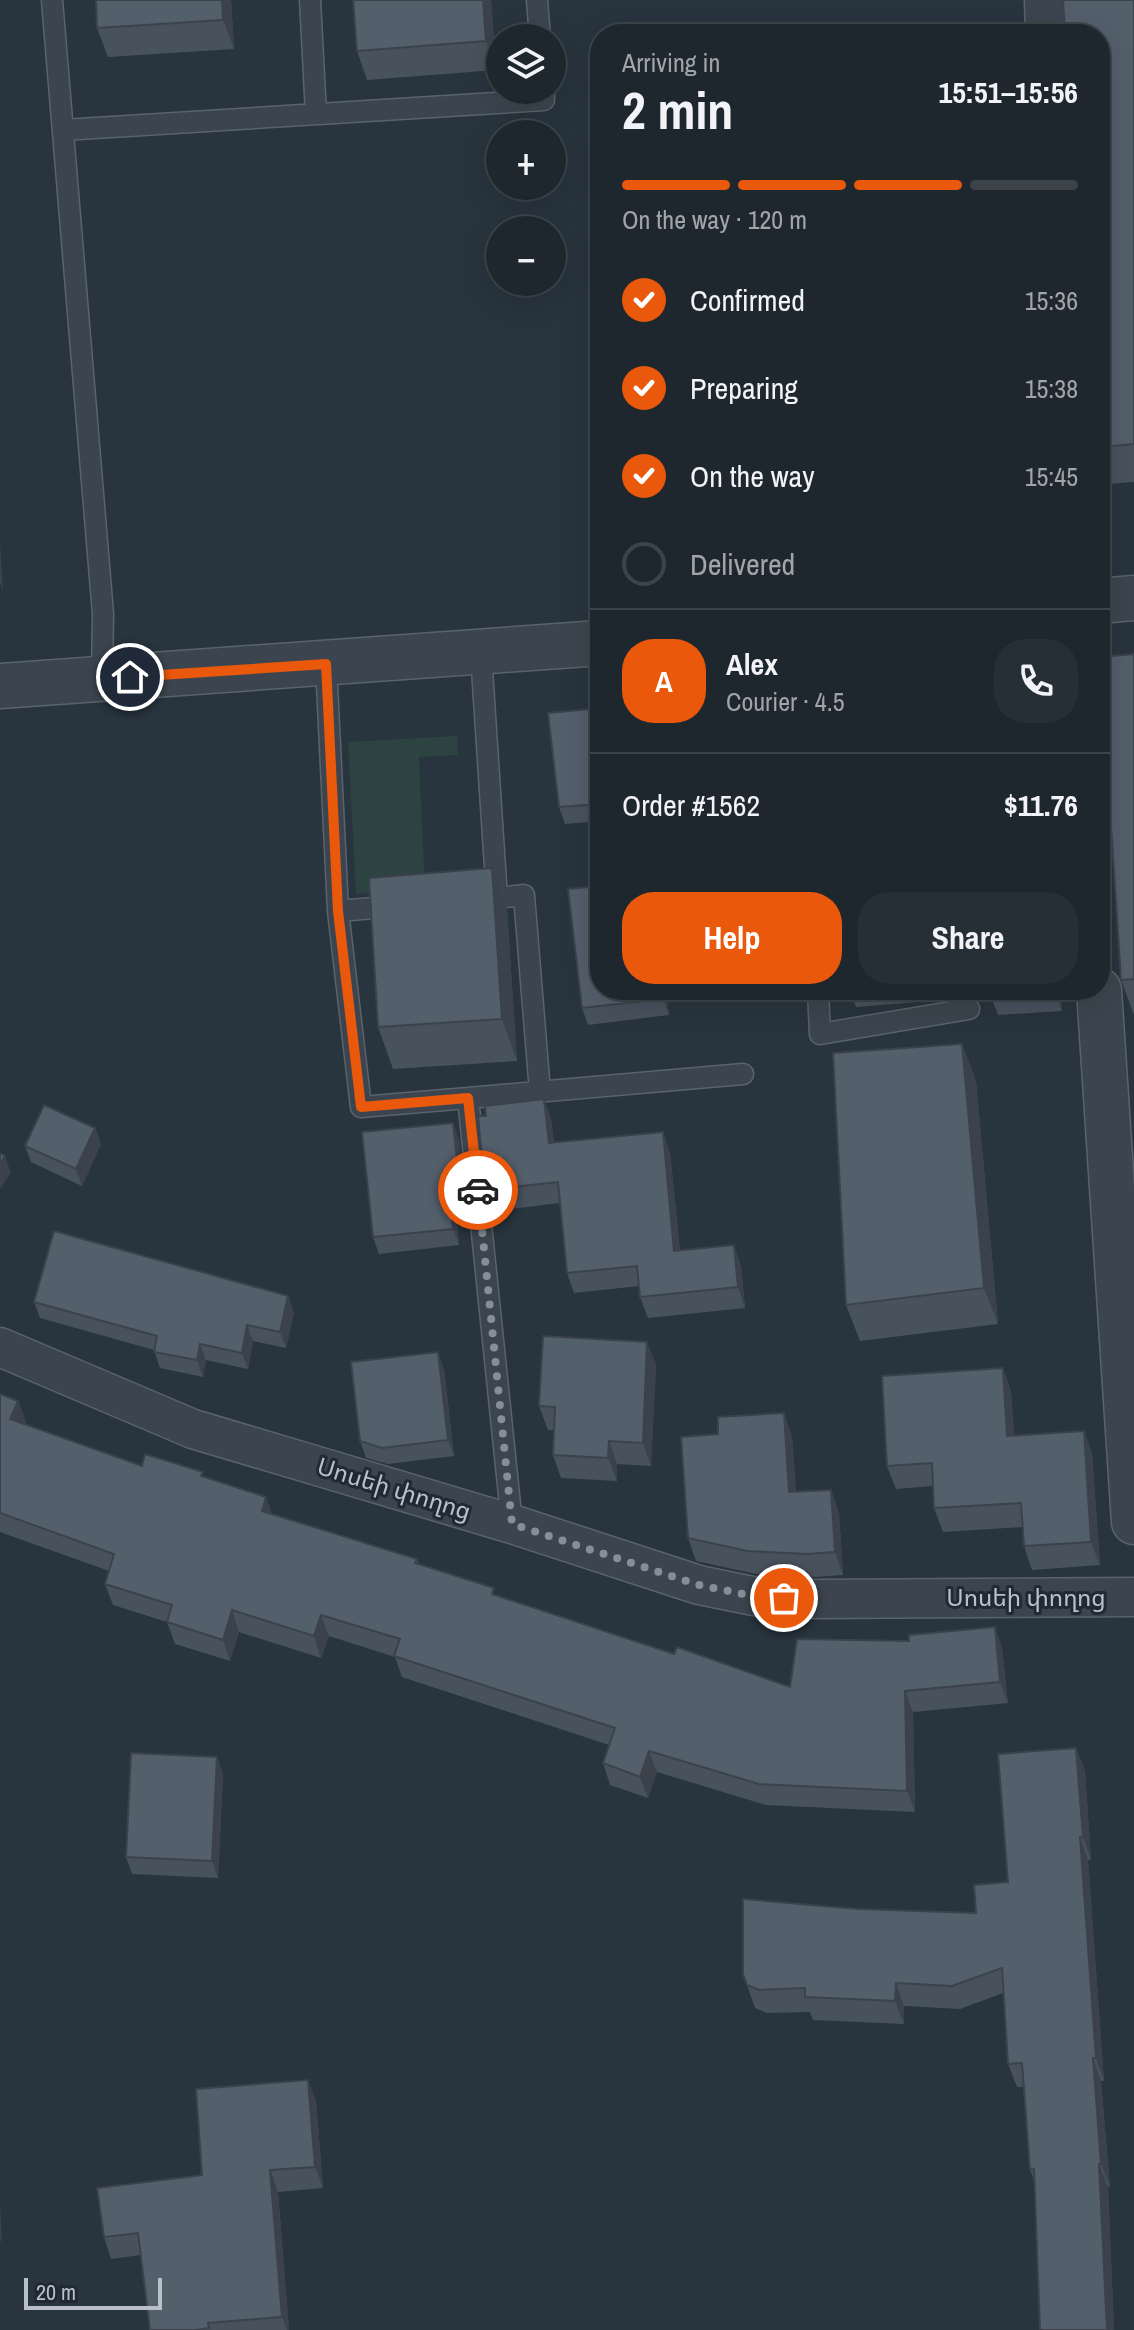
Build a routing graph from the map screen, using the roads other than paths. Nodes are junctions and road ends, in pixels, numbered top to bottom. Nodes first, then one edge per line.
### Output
1 (52, 0) edge
2 (310, 0) edge
3 (537, 0) edge
4 (1044, 0) edge
5 (539, 24) edge
6 (1045, 24) edge
7 (486, 104) edge
8 (316, 114) junction
9 (63, 130) junction
10 (1134, 598) edge
11 (1110, 600) edge
12 (590, 644) edge
13 (481, 654) junction
14 (326, 664) junction
15 (102, 679) junction
16 (0, 686) edge
17 (497, 898) junction
18 (452, 902) edge
19 (421, 904) edge
20 (338, 911) junction
21 (818, 1000) edge
22 (1100, 1000) edge
23 (969, 1009) dead end
24 (743, 1074) dead end
25 (540, 1092) junction
26 (468, 1098) junction
27 (0, 1347) edge
28 (1134, 1522) edge
29 (512, 1524) junction
30 (1134, 1597) edge

1 - 9 lane
2 - 8 lane
3 - 5 lane
4 - 6 street
7 - 8 lane
8 - 9 lane
9 - 15 lane
10 - 11 street
12 - 13 street
13 - 14 street
13 - 17 lane
14 - 15 street
14 - 20 lane
15 - 16 street
17 - 18 lane
17 - 25 lane
19 - 20 lane
20 - 26 lane
21 - 23 lane
22 - 28 street
24 - 25 lane
25 - 26 lane
26 - 29 lane
27 - 29 street, Սոսեի փողոց
29 - 30 street, Սոսեի փողոց

